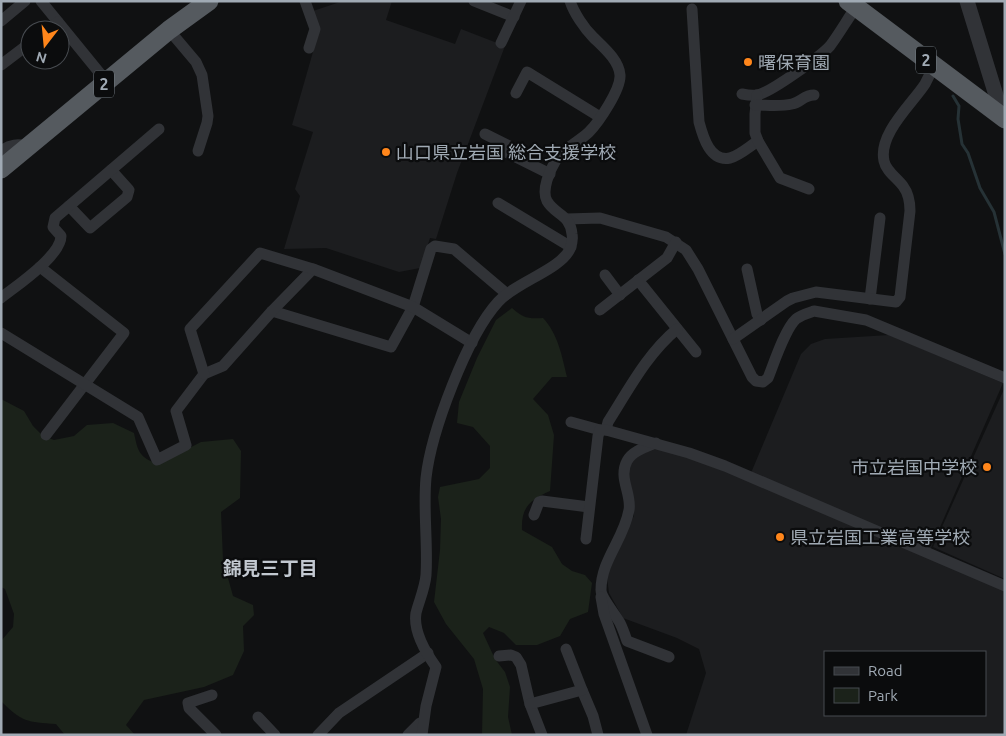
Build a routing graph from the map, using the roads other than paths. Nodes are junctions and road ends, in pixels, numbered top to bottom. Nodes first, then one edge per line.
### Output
1 (25, 1) edge
2 (41, 1) edge
3 (208, 1) edge
4 (305, 1) edge
5 (474, 1) edge
6 (521, 1) edge
7 (570, 1) edge
8 (967, 1) edge
9 (852, 4) edge
10 (692, 9) dead end
11 (514, 17) junction
12 (56, 20) edge
13 (1, 21) edge
14 (169, 30) junction
15 (70, 37) edge
16 (501, 43) dead end
17 (309, 48) dead end
18 (20, 51) edge
19 (1, 65) edge
20 (934, 66) junction
21 (107, 82) junction
22 (516, 92) dead end
23 (742, 94) dead end
24 (814, 96) dead end
25 (756, 100) junction
26 (600, 117) junction
27 (1004, 119) edge
28 (159, 129) dead end
29 (485, 134) dead end
30 (758, 141) junction
31 (28, 146) junction
32 (1, 151) edge
33 (198, 151) dead end
34 (1, 169) edge
35 (112, 170) junction
36 (550, 174) junction
37 (809, 189) dead end
38 (498, 203) dead end
39 (69, 206) junction
40 (880, 218) dead end
41 (567, 219) junction
42 (676, 242) junction
43 (571, 247) junction
44 (40, 266) junction
45 (312, 268) junction
46 (747, 269) dead end
47 (606, 274) dead end
48 (638, 280) junction
49 (507, 294) junction
50 (620, 295) junction
51 (1, 298) edge
52 (870, 299) junction
53 (413, 307) junction
54 (600, 310) dead end
55 (272, 311) junction
56 (761, 320) junction
57 (677, 329) junction
58 (1, 334) edge
59 (733, 339) junction
60 (472, 343) junction
61 (696, 352) dead end
62 (204, 374) junction
63 (1005, 378) edge
64 (85, 385) junction
65 (571, 422) dead end
66 (603, 430) junction
67 (46, 434) dead end
68 (656, 443) junction
69 (589, 507) junction
70 (534, 515) dead end
71 (586, 539) dead end
72 (1005, 586) edge
73 (601, 593) junction
74 (566, 649) dead end
75 (428, 653) junction
76 (499, 656) dead end
77 (669, 656) dead end
78 (582, 690) junction
79 (212, 695) dead end
80 (530, 704) junction
81 (258, 717) dead end
82 (423, 729) edge
83 (216, 735) edge
84 (275, 735) edge
85 (318, 735) edge
86 (408, 735) edge
87 (542, 735) edge
88 (598, 735) edge
89 (647, 735) edge

1 - 13 street
2 - 12 street
3 - 14 highway, 2
4 - 17 street
5 - 11 street
6 - 11 street
7 - 26 street
8 - 27 street
9 - 20 highway, 2
9 - 25 street
10 - 30 street
11 - 16 street
14 - 21 highway, 2
14 - 33 street
15 - 21 street
18 - 19 street
20 - 27 highway, 2
20 - 52 street
21 - 31 highway, 2
22 - 26 street
23 - 25 street
24 - 25 street
25 - 30 street
26 - 36 street
28 - 35 street
29 - 36 street
30 - 37 street
31 - 32 street
31 - 34 highway, 2
35 - 39 street
35 - 39 street
36 - 41 street
38 - 43 street
39 - 44 street
40 - 52 street
41 - 42 street
41 - 43 street
42 - 48 street
42 - 59 street
43 - 49 street
44 - 51 street
44 - 64 street
45 - 53 street
45 - 55 street
45 - 62 street
46 - 56 street
47 - 50 street
48 - 50 street
48 - 57 street
49 - 53 street
49 - 60 street
50 - 54 street
52 - 56 street
53 - 55 street
53 - 60 street
55 - 62 street
56 - 59 street
57 - 61 street
57 - 66 street
58 - 64 street
59 - 63 street
60 - 75 street
62 - 64 street
64 - 67 street
65 - 66 street
66 - 68 street
66 - 69 street
68 - 72 street
68 - 73 street
69 - 70 street
69 - 71 street
73 - 77 street
73 - 89 street
74 - 78 street
75 - 82 street
75 - 85 street
76 - 80 street
78 - 80 street
78 - 88 street
79 - 83 street
80 - 87 street
81 - 84 street
82 - 86 street

